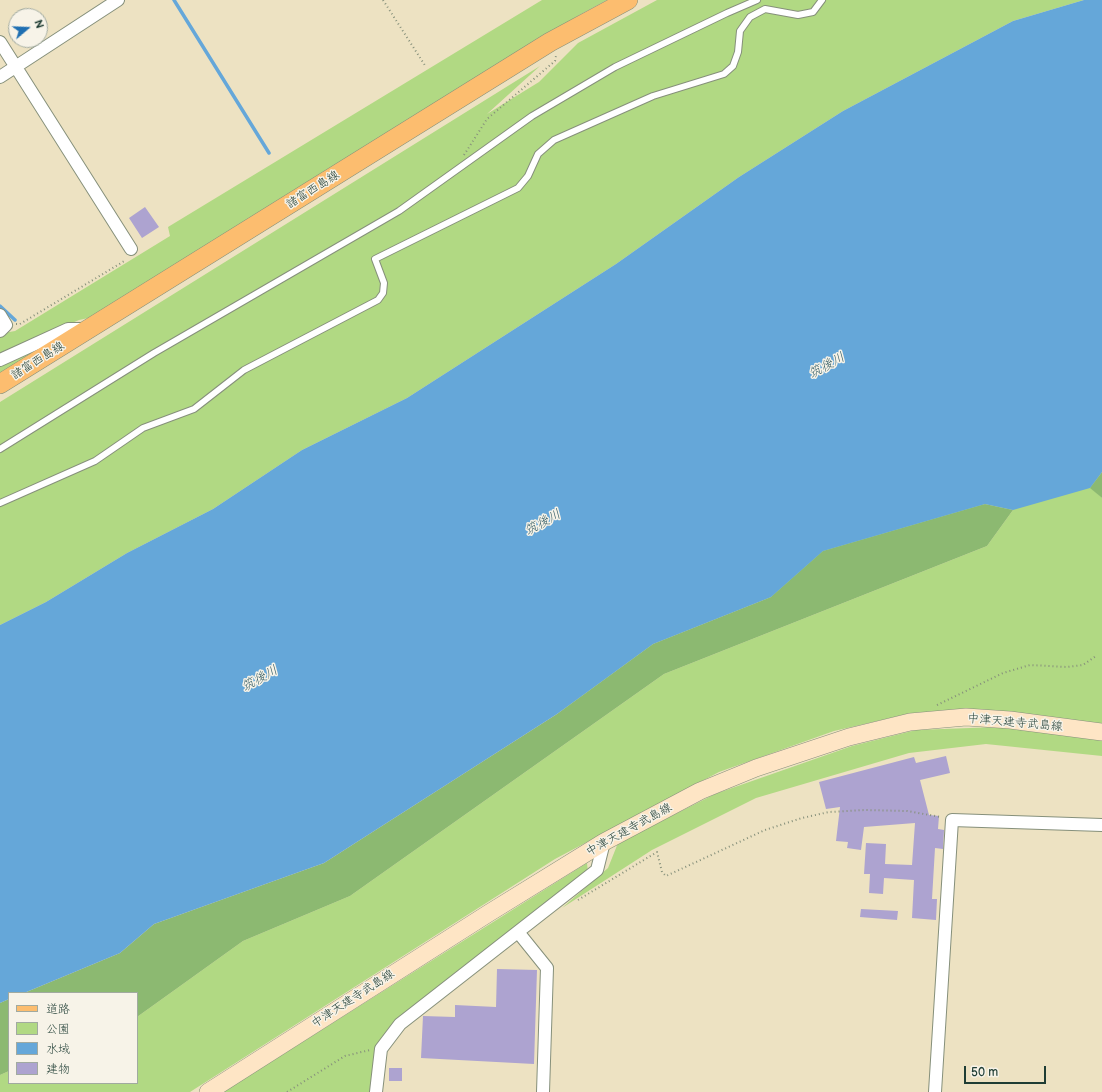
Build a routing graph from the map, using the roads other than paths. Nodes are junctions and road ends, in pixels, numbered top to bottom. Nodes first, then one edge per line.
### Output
1 (118, 0) edge
2 (628, 0) edge
3 (757, 0) edge
4 (822, 0) edge
5 (0, 42) edge
6 (16, 67) junction
7 (0, 77) edge
8 (131, 249) road end
9 (89, 329) junction
10 (0, 360) edge
11 (0, 384) edge
12 (0, 449) edge
13 (0, 504) edge
14 (1102, 732) edge
15 (1102, 826) edge
16 (604, 842) junction
17 (518, 932) junction
18 (208, 1092) edge
19 (376, 1092) edge
20 (543, 1092) edge
21 (935, 1092) edge

1 - 6 street
2 - 9 main road, 諸富西島線
3 - 12 lane
4 - 13 lane
5 - 6 street
6 - 7 street
6 - 8 street
9 - 10 street
9 - 11 main road, 諸富西島線
14 - 16 main road, 中津天建寺武島線
15 - 21 street
16 - 17 street
16 - 18 main road, 中津天建寺武島線
17 - 19 street
17 - 20 street

